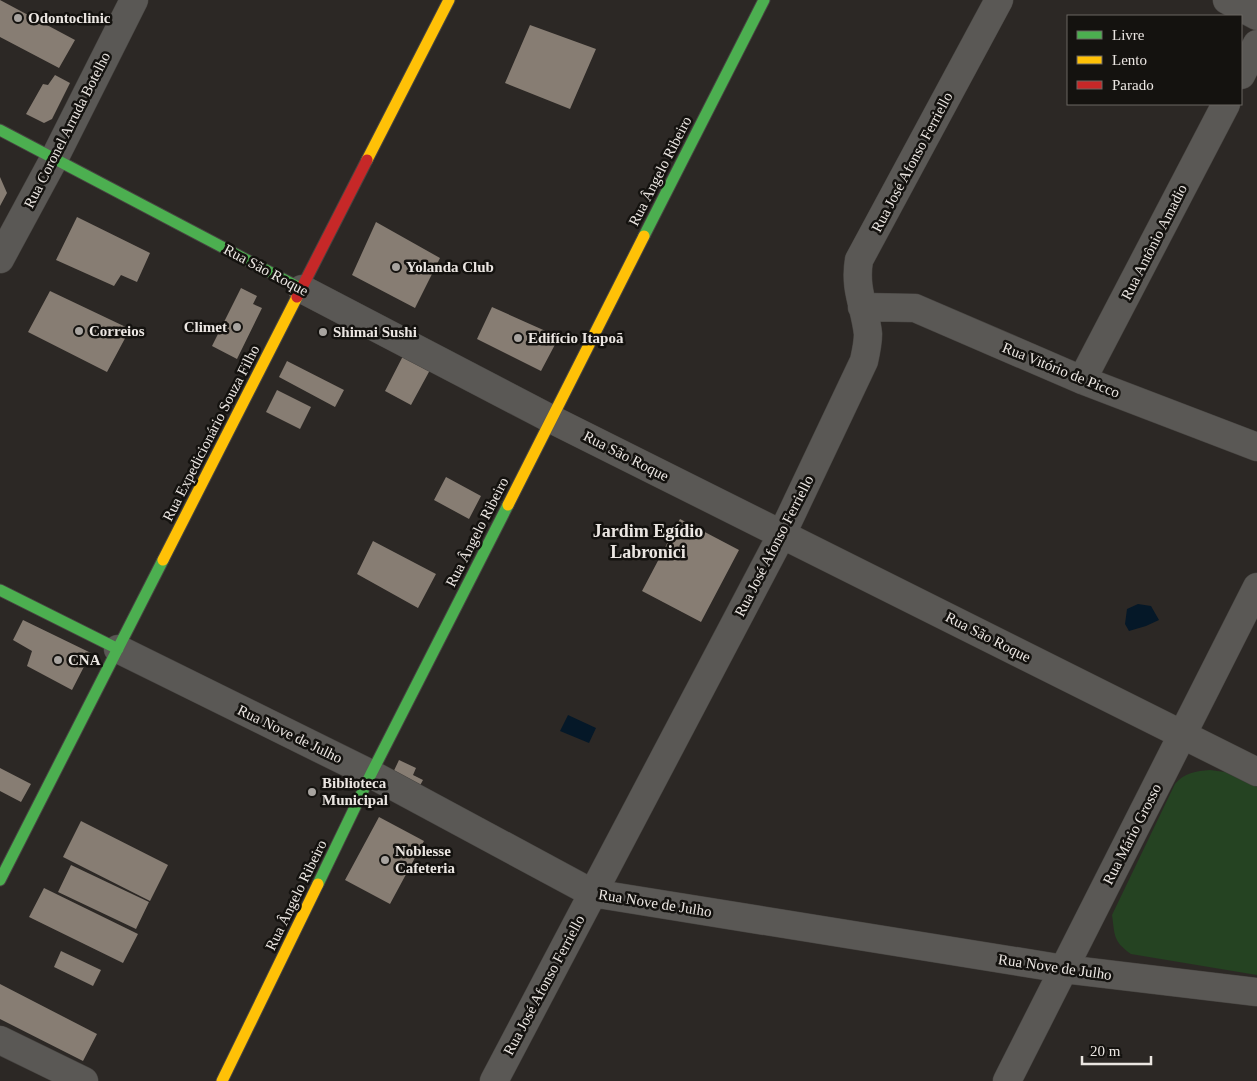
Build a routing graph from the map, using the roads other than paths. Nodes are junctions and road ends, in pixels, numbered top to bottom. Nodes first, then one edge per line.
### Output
1 (134, 0) edge
2 (449, 0) edge
3 (764, 0) edge
4 (999, 0) edge
5 (1226, 0) edge
6 (1257, 16) edge
7 (1257, 44) edge
8 (1242, 73) edge
9 (1225, 105) edge
10 (0, 130) edge
11 (54, 159) junction
12 (0, 259) edge
13 (302, 288) junction
14 (862, 307) junction
15 (1082, 380) junction
16 (551, 419) junction
17 (1257, 447) edge
18 (782, 534) junction
19 (1257, 587) edge
20 (0, 590) edge
21 (118, 649) junction
22 (1183, 734) junction
23 (1257, 772) edge
24 (371, 774) junction
25 (0, 880) edge
26 (592, 893) junction
27 (1064, 969) junction
28 (1257, 992) edge
29 (0, 1040) edge
30 (84, 1081) edge
31 (222, 1081) edge
32 (494, 1081) edge
33 (1007, 1081) edge

1 - 11 street, Rua Coronel Arruda Botelho
2 - 13 main road, Rua Expedicionário Souza Filho
3 - 16 main road, Rua Ângelo Ribeiro
4 - 14 street, Rua José Afonso Ferriello
5 - 6 street
7 - 8 street
9 - 15 street, Rua Antônio Amadio
10 - 11 main road, Rua São Roque
11 - 12 street, Rua Coronel Arruda Botelho
11 - 13 main road, Rua São Roque
13 - 16 street, Rua São Roque
13 - 21 main road, Rua Expedicionário Souza Filho
14 - 15 street, Rua Vitório de Picco
14 - 18 street, Rua José Afonso Ferriello
15 - 17 street, Rua Vitório de Picco
16 - 18 street, Rua São Roque
16 - 24 main road, Rua Ângelo Ribeiro
18 - 22 street, Rua São Roque
18 - 26 street, Rua José Afonso Ferriello
19 - 22 street, Rua Mário Grosso
20 - 21 main road, Rua Nove de Julho
21 - 24 street, Rua Nove de Julho
21 - 25 main road, Rua Expedicionário Souza Filho
22 - 23 street, Rua São Roque
22 - 27 street, Rua Mário Grosso
24 - 26 street, Rua Nove de Julho
24 - 31 main road, Rua Ângelo Ribeiro
26 - 27 street, Rua Nove de Julho
26 - 32 street, Rua José Afonso Ferriello
27 - 28 street, Rua Nove de Julho
27 - 33 street, Rua Mário Grosso
29 - 30 street

